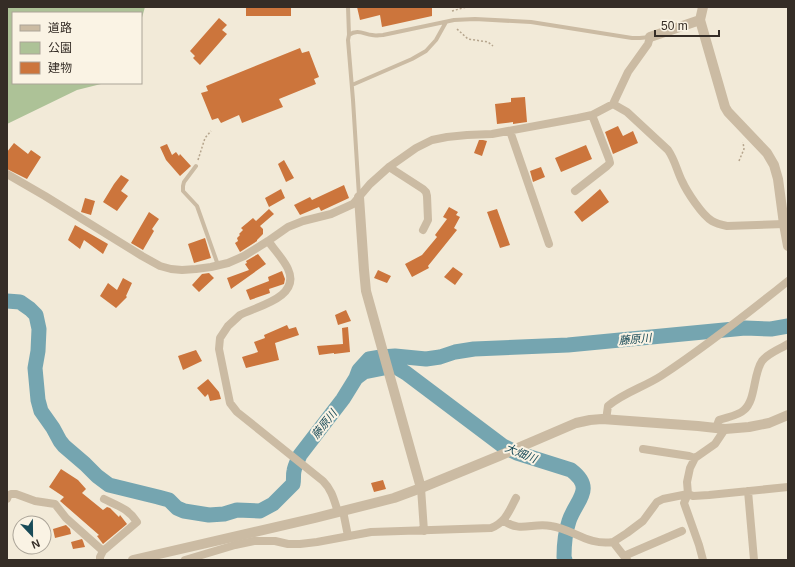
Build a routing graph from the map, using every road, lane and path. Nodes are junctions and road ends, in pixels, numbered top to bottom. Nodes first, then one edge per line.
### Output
1 (348, 7) edge
2 (466, 7) edge
3 (703, 7) edge
4 (452, 11) dead end
5 (700, 20) junction
6 (446, 22) junction
7 (457, 29) dead end
8 (350, 35) junction
9 (650, 37) junction
10 (493, 46) dead end
11 (352, 85) junction
12 (614, 104) junction
13 (592, 115) junction
14 (211, 131) dead end
15 (510, 131) junction
16 (742, 138) dead end
17 (739, 161) dead end
18 (196, 166) joint
19 (389, 166) junction
20 (7, 174) edge
21 (575, 190) dead end
22 (360, 197) junction
23 (784, 224) junction
24 (423, 230) dead end
25 (268, 241) junction
26 (549, 244) dead end
27 (788, 246) edge
28 (219, 266) junction
29 (788, 281) edge
30 (788, 344) edge
31 (788, 415) edge
32 (606, 420) junction
33 (720, 428) junction
34 (643, 449) dead end
35 (695, 458) junction
36 (788, 487) edge
37 (421, 488) junction
38 (748, 491) junction
39 (688, 494) junction
40 (516, 498) dead end
41 (7, 499) edge
42 (104, 499) dead end
43 (340, 512) junction
44 (504, 520) junction
45 (424, 531) junction
46 (682, 531) dead end
47 (348, 536) junction
48 (613, 542) junction
49 (103, 551) junction
50 (626, 558) edge
51 (100, 560) edge
52 (133, 560) edge
53 (185, 560) edge
54 (702, 560) edge
55 (754, 560) edge

1 - 8 lane
2 - 4 path
3 - 5 street
5 - 9 street
5 - 23 street
6 - 8 lane
6 - 9 lane
6 - 11 lane
7 - 10 path
8 - 11 lane
9 - 12 street
11 - 22 lane
12 - 13 street
12 - 23 street
13 - 15 street
13 - 21 street
14 - 18 path
15 - 19 street
15 - 26 street
16 - 17 path
18 - 28 lane
19 - 22 street
19 - 24 street
20 - 28 street
22 - 25 street
22 - 37 street
23 - 27 street
25 - 28 street
25 - 43 street
29 - 32 street
30 - 33 street
31 - 33 street
32 - 33 street
32 - 37 street
33 - 35 street
34 - 35 street
35 - 39 street
36 - 38 street
37 - 43 street
37 - 45 street
38 - 39 street
38 - 55 street
39 - 48 street
39 - 54 street
40 - 44 street
41 - 49 street
42 - 49 street
43 - 47 street
43 - 52 street
44 - 45 street
44 - 48 street
45 - 47 street
46 - 50 street
47 - 53 street
48 - 50 street
49 - 51 street

